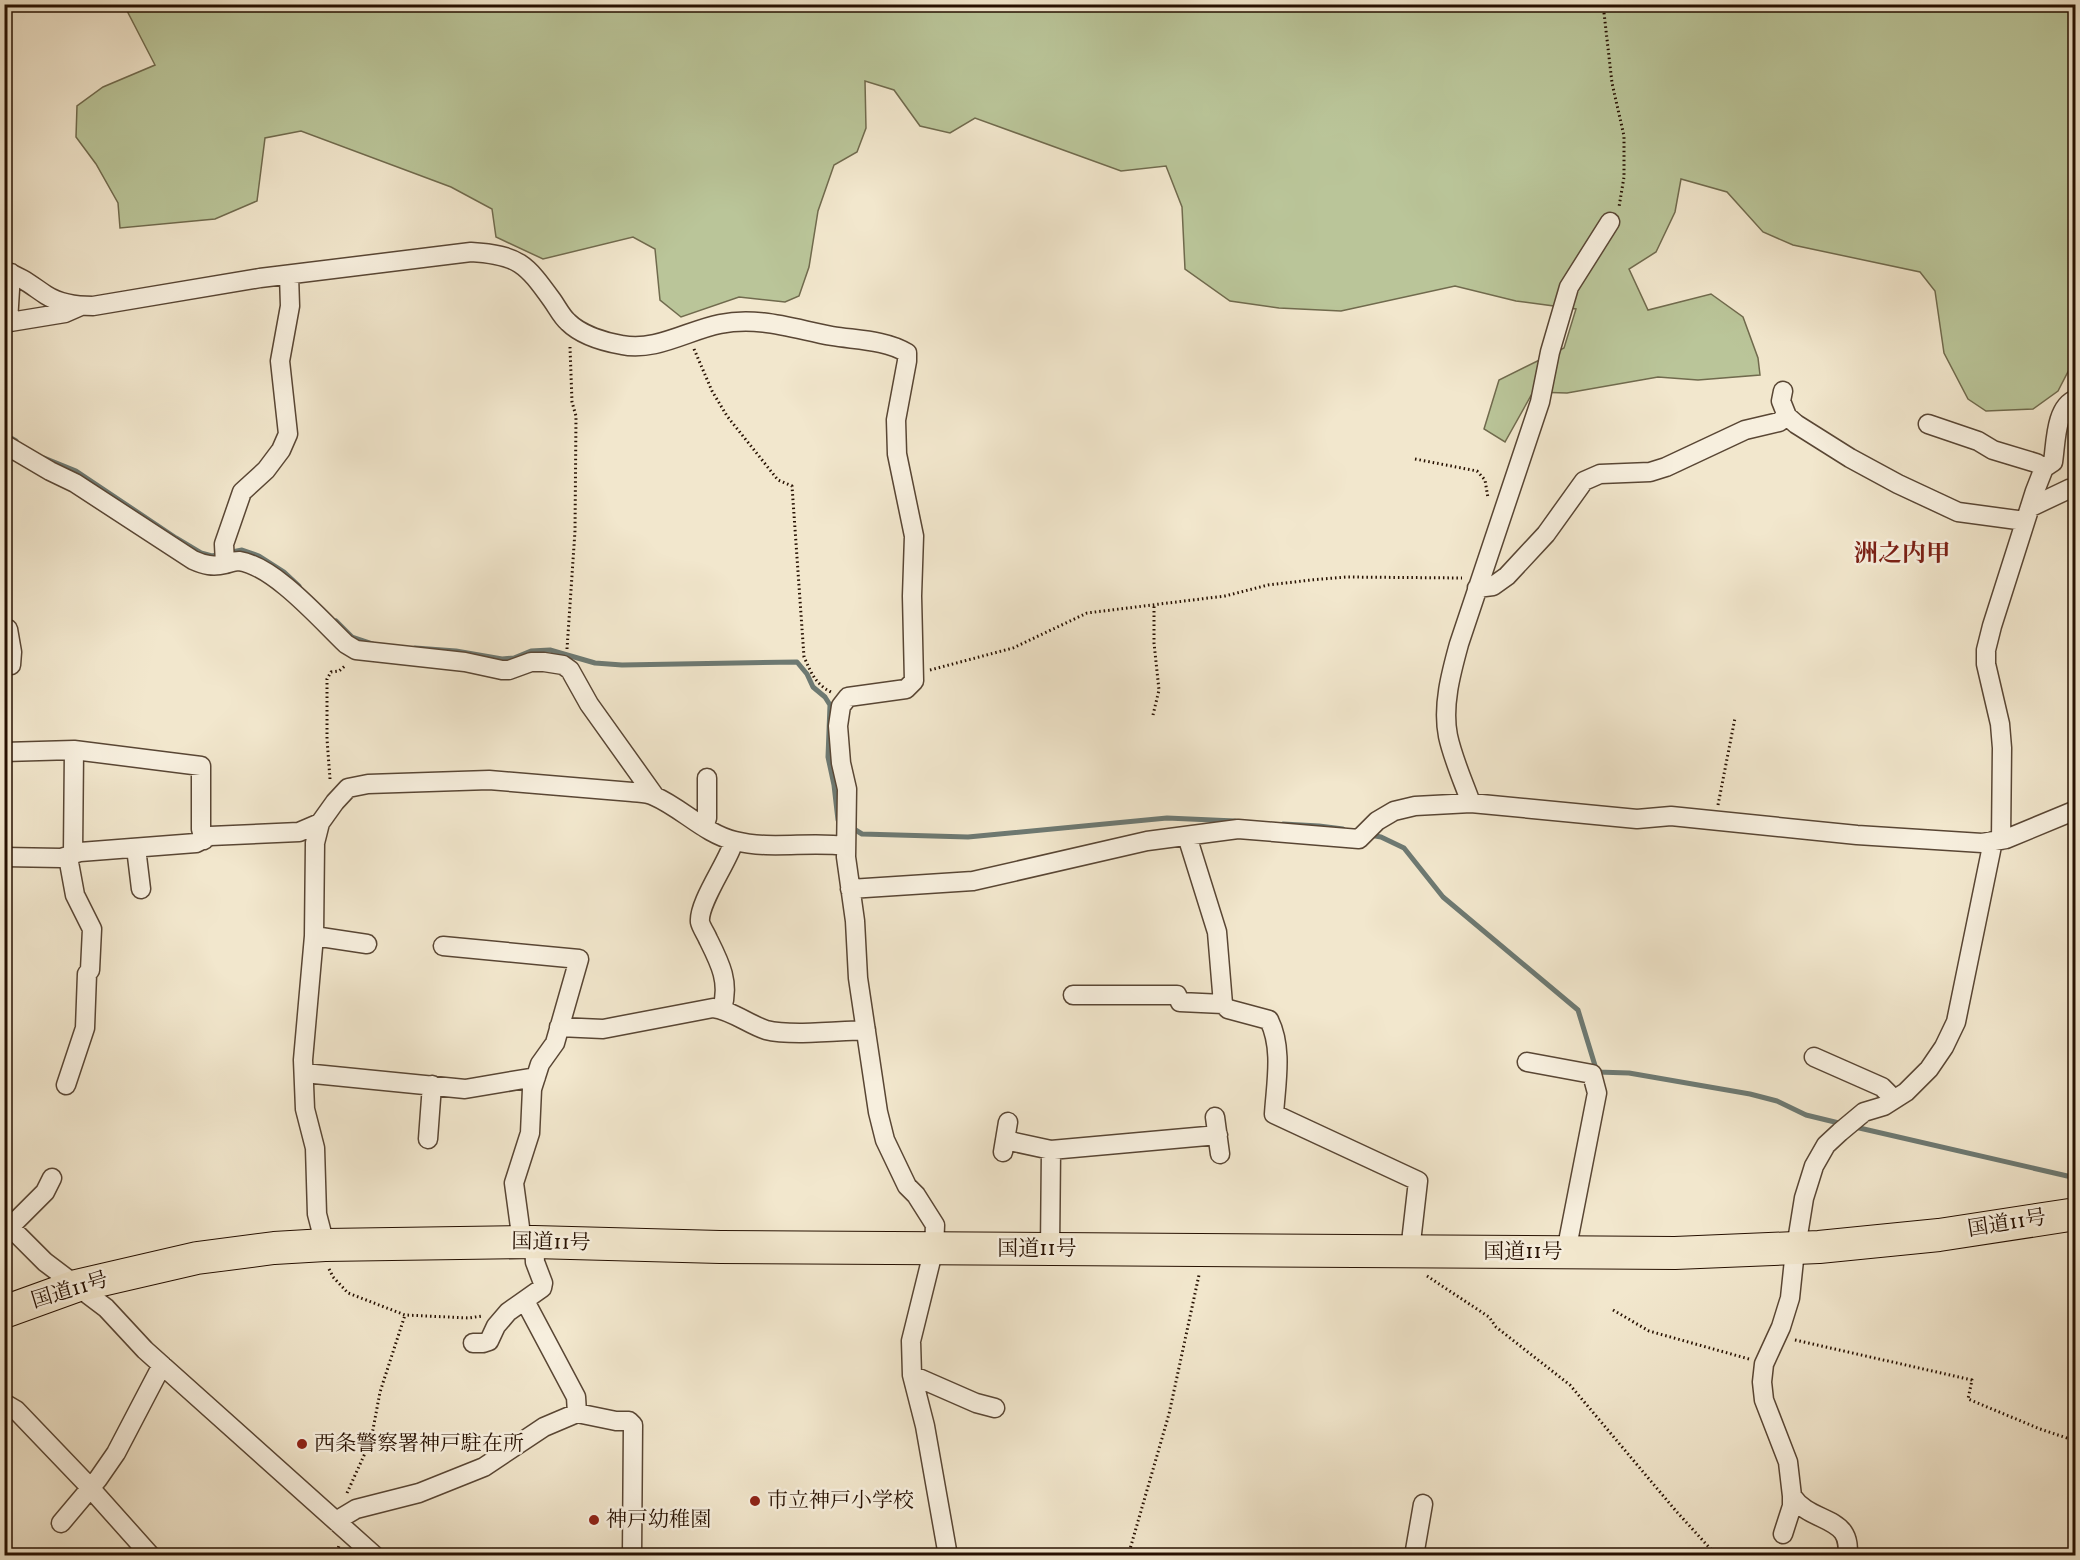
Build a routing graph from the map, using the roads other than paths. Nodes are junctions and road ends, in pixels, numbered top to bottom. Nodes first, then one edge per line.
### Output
1 (1610, 222) road end
2 (8, 272) edge
3 (289, 275) junction
4 (81, 306) junction
5 (6, 322) edge
6 (1783, 391) dead end
7 (2076, 399) edge
8 (1787, 416) junction
9 (1928, 424) dead end
10 (4, 444) edge
11 (2044, 468) junction
12 (2076, 488) edge
13 (2028, 514) junction
14 (225, 564) junction
15 (1479, 583) junction
16 (8, 629) dead end
17 (9, 660) edge
18 (74, 750) junction
19 (4, 752) edge
20 (707, 778) dead end
21 (654, 795) junction
22 (1471, 803) junction
23 (2076, 810) edge
24 (320, 823) junction
25 (704, 827) junction
26 (1187, 836) junction
27 (204, 840) junction
28 (734, 841) junction
29 (1997, 841) junction
30 (846, 846) junction
31 (136, 848) junction
32 (71, 855) junction
33 (4, 857) edge
34 (141, 889) dead end
35 (850, 889) junction
36 (314, 936) junction
37 (367, 944) dead end
38 (443, 946) dead end
39 (1073, 995) dead end
40 (1223, 1004) junction
41 (722, 1009) junction
42 (560, 1026) junction
43 (866, 1030) junction
44 (1814, 1057) dead end
45 (1527, 1062) dead end
46 (304, 1073) junction
47 (536, 1077) junction
48 (66, 1085) dead end
49 (432, 1085) junction
50 (1894, 1099) junction
51 (1215, 1117) dead end
52 (1218, 1136) junction
53 (1005, 1138) dead end
54 (428, 1139) dead end
55 (1051, 1150) junction
56 (1220, 1154) dead end
57 (52, 1178) dead end
58 (2076, 1214) edge
59 (7, 1224) edge
60 (528, 1242) junction
61 (325, 1245) junction
62 (934, 1248) junction
63 (1796, 1248) junction
64 (1050, 1249) junction
65 (1410, 1251) junction
66 (1566, 1252) junction
67 (76, 1286) junction
68 (525, 1300) junction
69 (4, 1312) edge
70 (473, 1343) dead end
71 (162, 1365) junction
72 (912, 1375) junction
73 (4, 1403) edge
74 (995, 1408) dead end
75 (577, 1413) junction
76 (90, 1488) junction
77 (1792, 1496) junction
78 (1423, 1504) dead end
79 (336, 1521) junction
80 (60, 1523) dead end
81 (1783, 1534) dead end
82 (151, 1556) edge
83 (375, 1556) edge
84 (632, 1556) edge
85 (948, 1556) edge
86 (1414, 1556) edge
87 (1848, 1556) edge

1 - 15 street
2 - 4 street
2 - 5 street
3 - 4 street
3 - 14 street
3 - 30 street
4 - 5 street
6 - 8 street
7 - 11 street
8 - 13 street
8 - 15 street
9 - 11 street
10 - 14 street
11 - 13 street
12 - 13 street
13 - 29 street
14 - 21 street
15 - 22 street
16 - 17 street
18 - 19 street
18 - 27 street
18 - 32 street
20 - 25 street
21 - 24 street
21 - 25 street
22 - 26 street
22 - 29 street
23 - 29 street
24 - 27 street
24 - 36 street
25 - 28 street
26 - 35 street
26 - 40 street
27 - 31 street
28 - 30 street
28 - 41 street
29 - 50 street
30 - 35 street
31 - 32 street
31 - 34 street
32 - 33 street
32 - 48 street
35 - 43 street
36 - 37 street
36 - 46 street
38 - 42 street
39 - 40 street
40 - 65 street
41 - 42 street
41 - 43 street
42 - 47 street
43 - 62 street
44 - 50 street
45 - 66 street
46 - 49 street
46 - 61 street
47 - 49 street
47 - 60 street
49 - 54 street
50 - 63 street
51 - 52 street
52 - 55 street
52 - 56 street
53 - 55 street
55 - 64 street
57 - 59 street
58 - 63 highway, 国道11号
59 - 67 street
60 - 61 highway, 国道11号
60 - 62 highway, 国道11号
60 - 68 street
61 - 67 highway, 国道11号
62 - 64 highway, 国道11号
62 - 72 street
63 - 66 highway, 国道11号
63 - 77 street
64 - 65 highway, 国道11号
65 - 66 highway, 国道11号
67 - 69 highway, 国道11号
67 - 71 street
68 - 70 street
68 - 75 street
71 - 76 street
71 - 79 street
72 - 74 street
72 - 85 street
73 - 76 street
75 - 79 street
75 - 84 street
76 - 80 street
76 - 82 street
77 - 81 street
77 - 87 street
78 - 86 street
79 - 83 street

